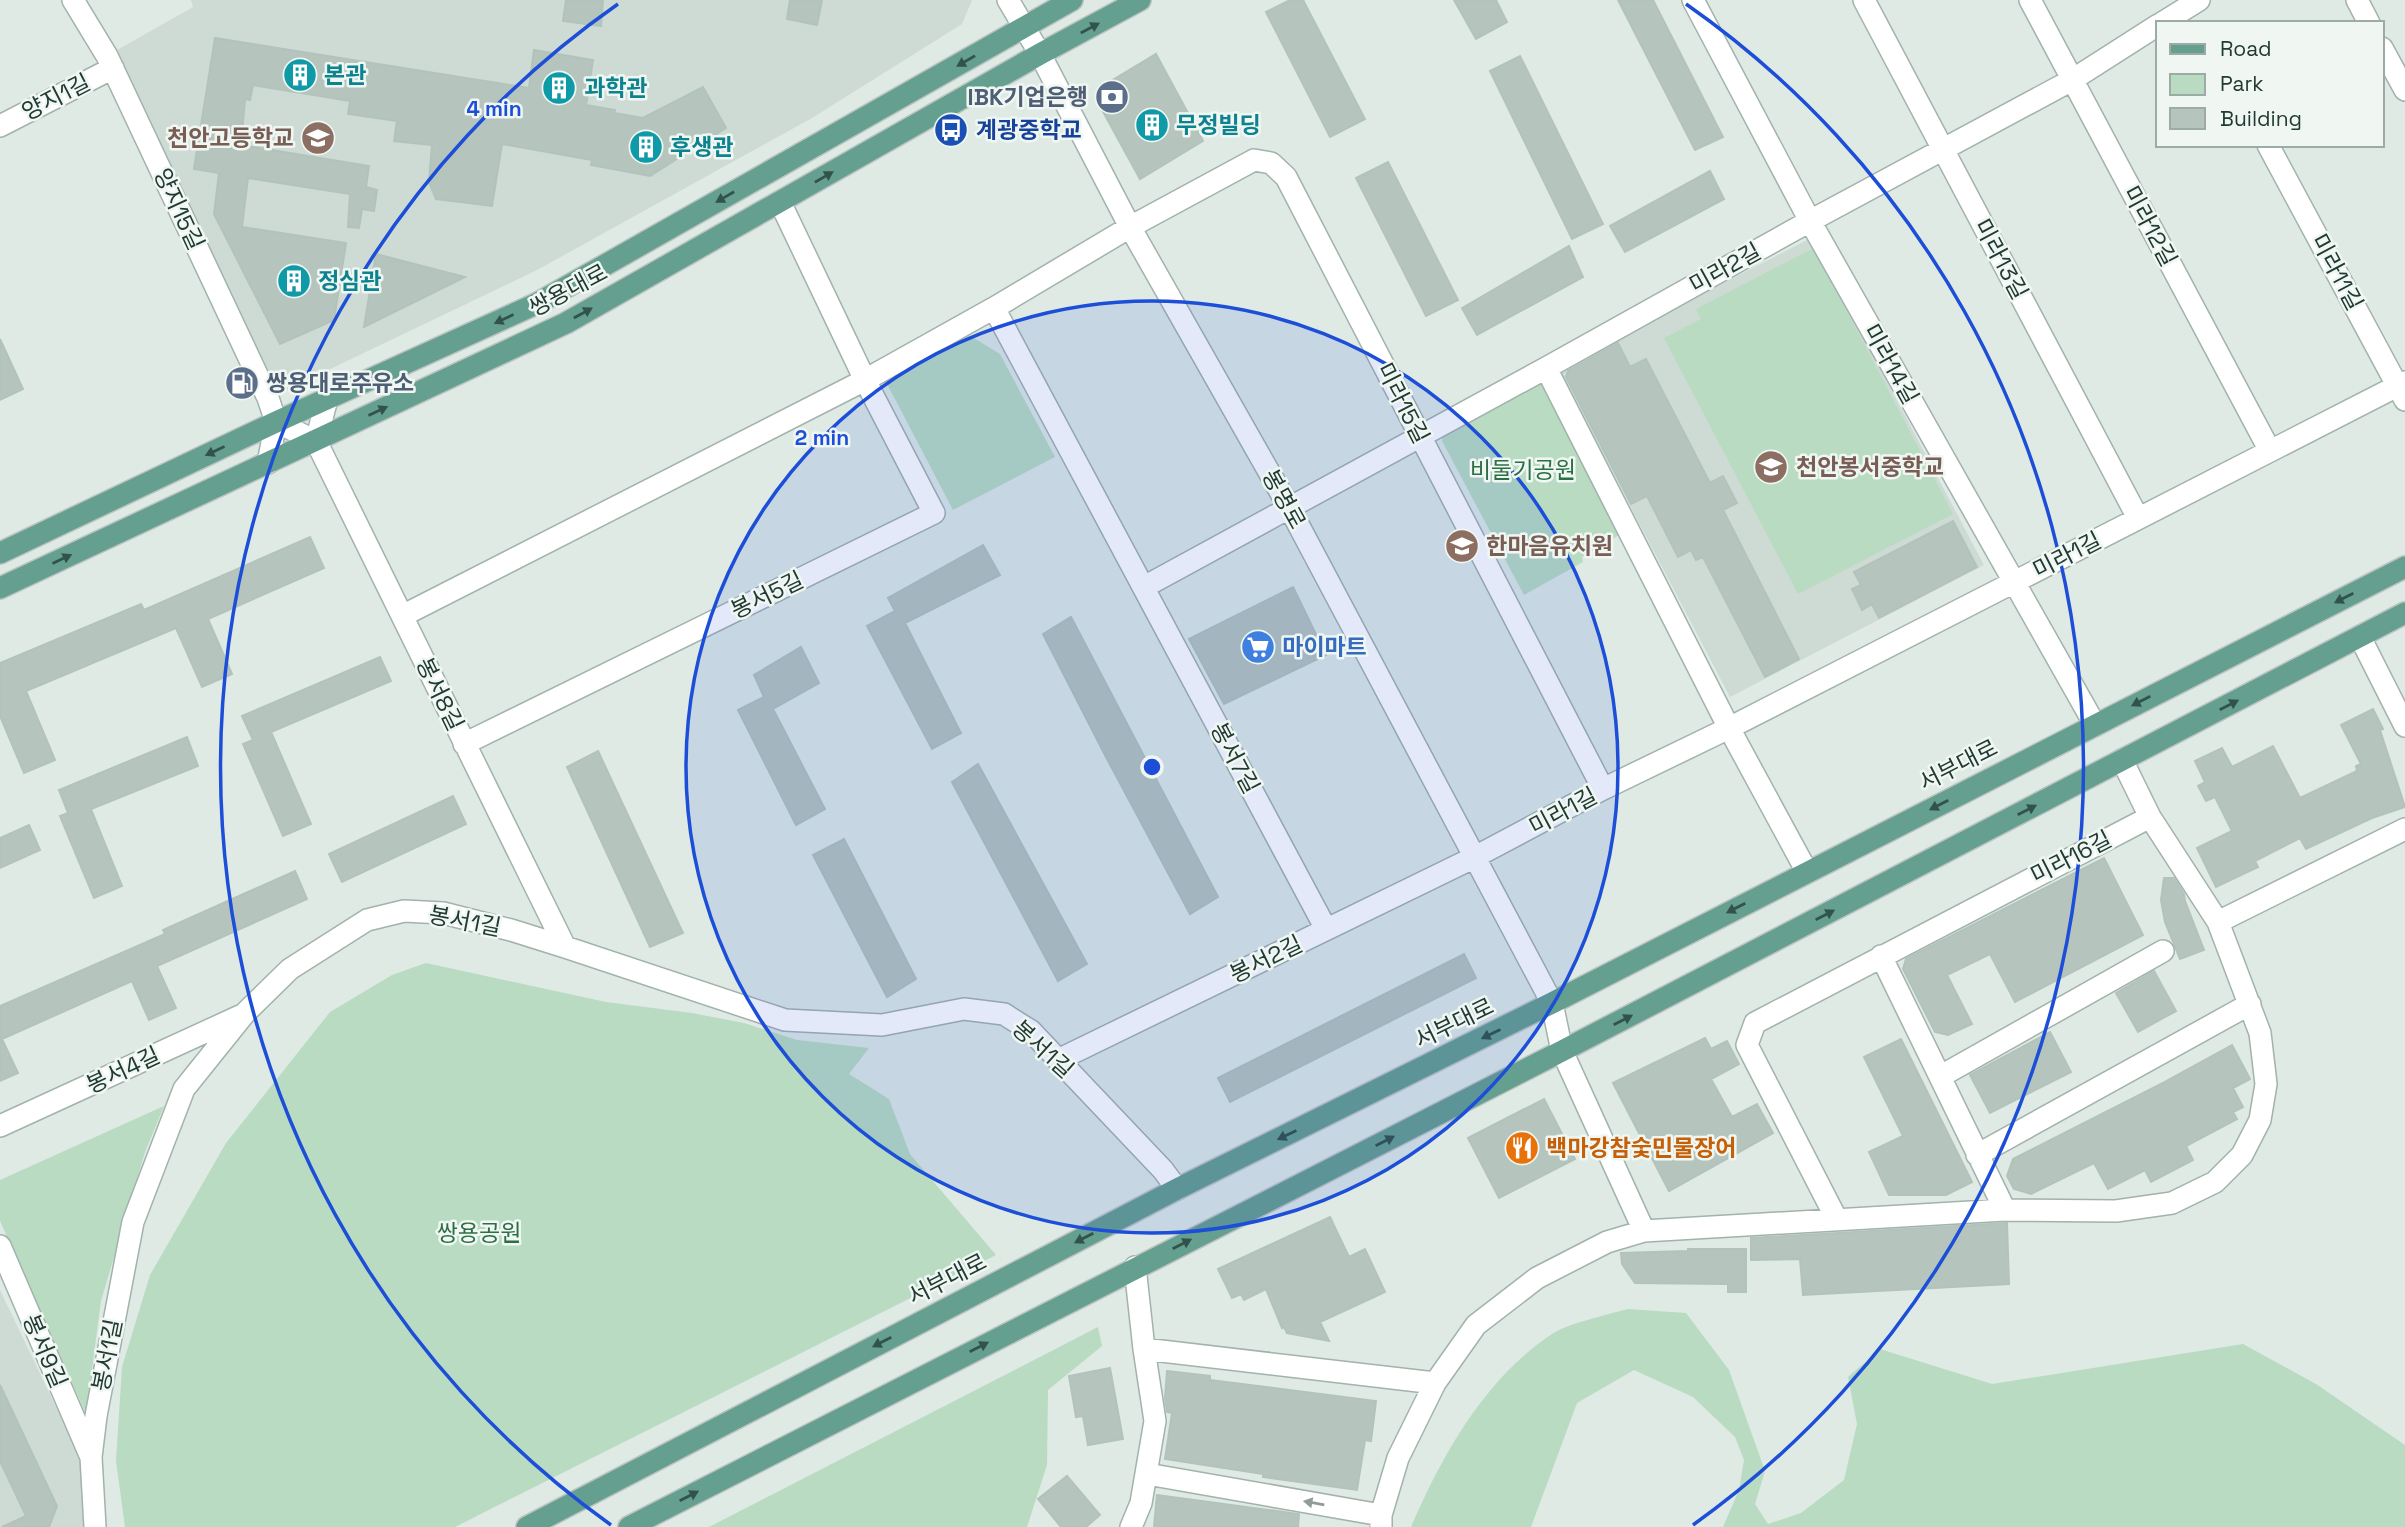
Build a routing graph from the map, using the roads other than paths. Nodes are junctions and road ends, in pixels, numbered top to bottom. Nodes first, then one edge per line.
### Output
1 (73, 0) edge
2 (1008, 0) edge
3 (1072, 0) edge
4 (1140, 0) edge
5 (1693, 0) edge
6 (1864, 0) edge
7 (2030, 0) edge
8 (2357, 0) edge
9 (2193, 1) edge
10 (2164, 21) edge
11 (2201, 21) edge
12 (2368, 21) edge
13 (1024, 26) junction
14 (2156, 27) edge
15 (2384, 52) edge
16 (1040, 54) junction
17 (113, 68) junction
18 (2073, 80) junction
19 (2405, 90) edge
20 (0, 125) edge
21 (2269, 147) edge
22 (1943, 150) junction
23 (780, 202) junction
24 (1810, 221) junction
25 (1130, 227) junction
26 (994, 308) junction
27 (1546, 368) junction
28 (865, 380) junction
29 (2403, 389) edge
30 (327, 399) junction
31 (276, 422) junction
32 (1421, 437) junction
33 (316, 440) junction
34 (2270, 451) junction
35 (268, 463) junction
36 (1290, 509) junction
37 (2138, 519) junction
38 (0, 553) edge
39 (2405, 567) edge
40 (2014, 582) junction
41 (1144, 587) junction
42 (0, 588) edge
43 (2405, 613) edge
44 (402, 616) junction
45 (2360, 637) junction
46 (2095, 725) junction
47 (2405, 726) edge
48 (1729, 728) junction
49 (464, 744) junction
50 (2123, 760) junction
51 (1604, 789) junction
52 (2150, 817) junction
53 (2405, 829) edge
54 (1473, 858) junction
55 (1807, 872) junction
56 (2218, 922) junction
57 (1326, 929) junction
58 (565, 947) junction
59 (2163, 951) dead end
60 (1881, 956) junction
61 (1552, 1003) junction
62 (2250, 1004) junction
63 (245, 1013) junction
64 (1562, 1051) junction
65 (1058, 1060) junction
66 (1941, 1076) junction
67 (0, 1126) edge
68 (1977, 1155) junction
69 (1177, 1189) junction
70 (2005, 1210) junction
71 (1836, 1218) junction
72 (1644, 1231) junction
73 (0, 1246) edge
74 (1135, 1267) junction
75 (1144, 1349) junction
76 (1434, 1383) junction
77 (91, 1457) junction
78 (1147, 1474) junction
79 (1381, 1521) edge
80 (95, 1527) edge
81 (527, 1527) edge
82 (629, 1527) edge
83 (1131, 1527) edge

1 - 17 street, 양지15길
2 - 13 street, 봉명로
3 - 13 main road, 쌍용대로
16 -> 4 main road, 쌍용대로
5 - 24 street, 미라14길
6 - 22 street, 미라13길
7 - 18 street, 미라12길
8 - 12 street
9 - 10 street, 미라2길
9 - 11 street
13 - 16 street, 봉명로
13 -> 30 main road, 쌍용대로
14 - 18 street, 미라2길
15 - 19 street
23 -> 16 main road, 쌍용대로
16 - 25 street, 봉명로
17 - 20 street, 양지1길
17 - 31 street, 양지15길
18 - 22 street, 미라2길
18 - 34 street, 미라12길
21 - 29 street, 미라11길
22 - 24 street, 미라2길
22 - 37 street, 미라13길
23 - 28 street, 봉서5길
33 -> 23 main road, 쌍용대로
24 - 27 street, 미라2길
24 - 40 street, 미라14길
25 - 26 street
25 - 32 street, 미라15길
25 - 36 street, 봉명로
26 - 28 street
26 - 41 street, 봉서7길
27 - 32 street, 미라2길
27 - 48 street
28 - 44 street
28 - 49 street, 봉서5길
29 - 34 street, 미라1길
30 - 31 main road, 쌍용대로
30 - 33 street
31 - 33 street
31 - 35 street
31 -> 38 main road, 쌍용대로
32 - 36 street, 미라2길
32 - 51 street, 미라15길
33 - 35 main road, 쌍용대로
33 - 44 street, 봉서8길
34 - 37 street, 미라1길
42 -> 35 main road, 쌍용대로
36 - 41 street
36 - 54 street, 봉명로
37 - 40 street, 미라1길
39 -> 46 main road, 서부대로
40 - 46 street, 미라14길
40 - 48 street, 미라1길
41 - 57 street, 봉서7길
43 - 45 main road
44 - 49 street, 봉서8길
45 - 47 street
50 -> 45 main road
46 -> 55 main road, 서부대로
48 - 51 street, 미라1길
48 - 55 street
49 - 58 street, 봉서8길
50 - 52 street
64 -> 50 main road
51 - 54 street, 미라1길
52 - 56 street
52 - 60 street, 미라16길
53 - 56 street
54 - 57 street, 봉서2길
54 - 61 street, 봉명로
55 -> 61 main road, 서부대로
56 - 62 street
57 - 65 street, 봉서2길
58 - 63 street, 봉서1길
58 - 65 street, 봉서1길
59 - 66 street
60 - 66 street
60 - 71 street, 미라16길
61 - 64 street, 봉명로
61 -> 69 main road, 서부대로
62 - 68 street
62 - 70 street
63 - 67 street, 봉서4길
63 - 77 street, 봉서1길
64 - 72 street
74 -> 64 main road
65 - 69 street, 봉서1길
66 - 68 street
68 - 70 street
69 -> 81 main road, 서부대로
70 - 71 street
71 - 72 street
72 - 76 street
73 - 77 street, 봉서9길
74 - 75 street
82 -> 74 main road
75 - 76 street
75 - 78 street
76 - 79 street
77 - 80 street, 봉서1길
79 -> 78 street
78 - 83 street

